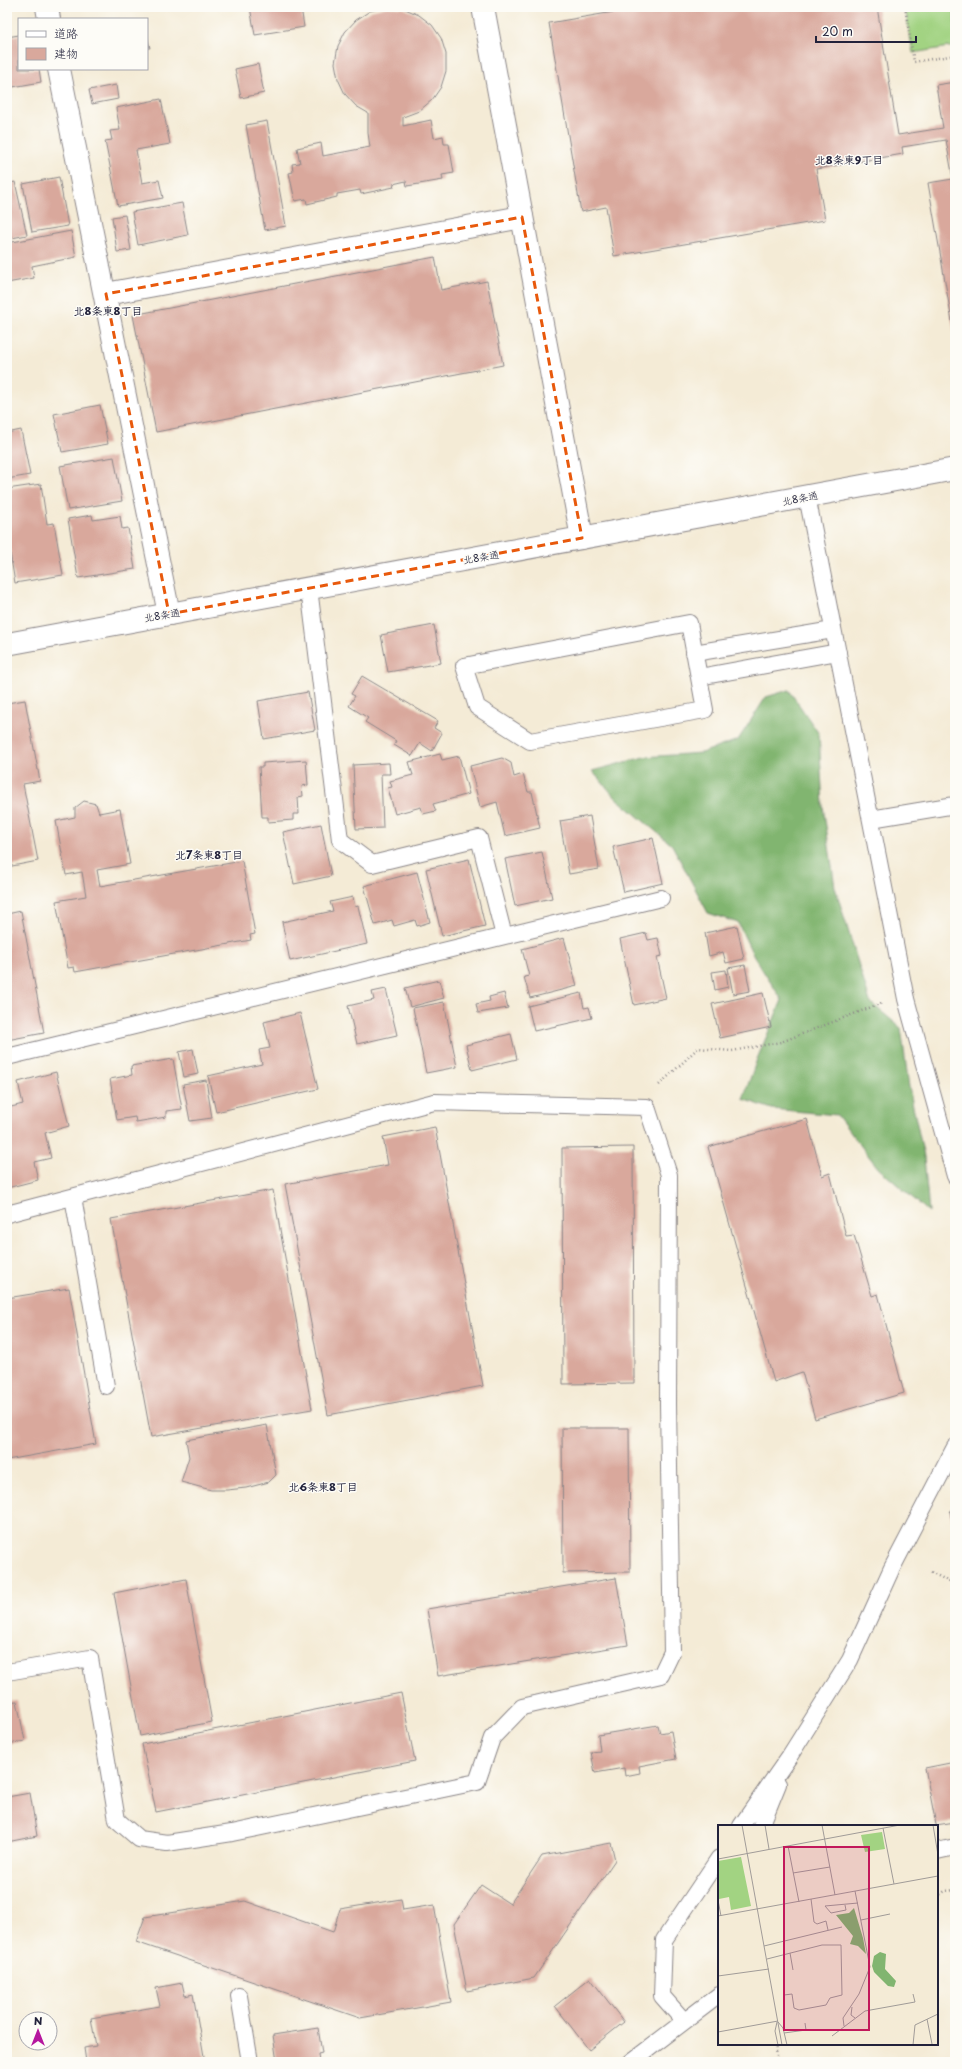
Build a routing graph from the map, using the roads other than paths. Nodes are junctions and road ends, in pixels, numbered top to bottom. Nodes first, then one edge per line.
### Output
1 (46, 7) edge
2 (483, 7) edge
3 (49, 18) edge
4 (59, 70) edge
5 (522, 217) junction
6 (106, 294) junction
7 (955, 469) edge
8 (806, 496) junction
9 (582, 538) junction
10 (309, 588) junction
11 (169, 614) junction
12 (833, 630) junction
13 (7, 644) edge
14 (694, 652) junction
15 (838, 652) junction
16 (699, 677) junction
17 (955, 805) edge
18 (871, 819) junction
19 (661, 898) dead end
20 (504, 936) junction
21 (7, 1057) edge
22 (955, 1176) edge
23 (73, 1197) junction
24 (7, 1214) edge
25 (106, 1386) dead end
26 (955, 1447) edge
27 (7, 1672) edge
28 (789, 1757) junction
29 (742, 1825) edge
30 (761, 1825) edge
31 (955, 1847) edge
32 (938, 1851) edge
33 (718, 1859) edge
34 (239, 1996) dead end
35 (718, 1996) edge
36 (684, 2020) junction
37 (250, 2062) edge
38 (631, 2062) edge

1 - 3 street
2 - 5 street
4 - 6 street
5 - 6 street
5 - 9 street
6 - 11 street
7 - 8 street, 北8条通
8 - 9 street, 北8条通
8 - 12 lane
9 - 10 street, 北8条通
10 - 11 street, 北8条通
10 - 20 lane
11 - 13 street, 北8条通
12 - 14 lane
12 - 15 lane
14 - 16 lane
14 - 16 lane
15 - 16 lane
15 - 18 lane
17 - 18 lane
18 - 22 lane
19 - 20 lane
20 - 21 lane
23 - 24 lane
23 - 25 lane
23 - 27 lane
26 - 28 lane
28 - 29 lane
28 - 30 lane
31 - 32 lane
33 - 36 lane
34 - 37 lane
35 - 36 lane
36 - 38 lane

